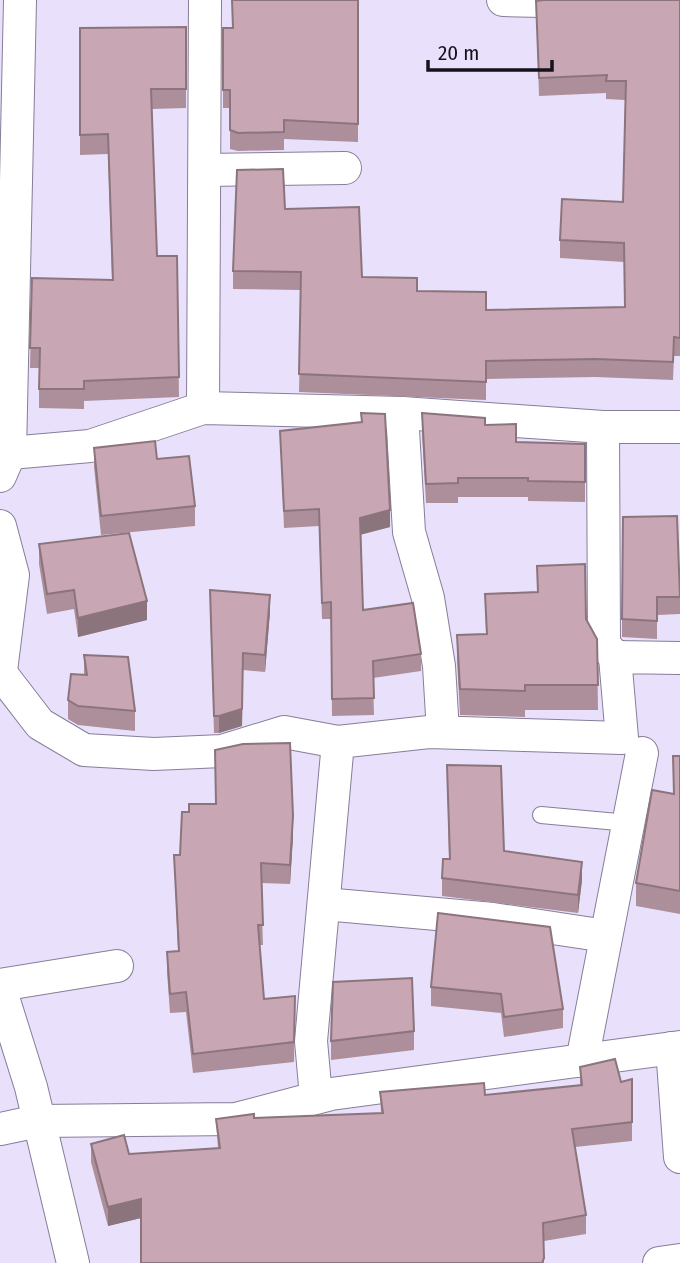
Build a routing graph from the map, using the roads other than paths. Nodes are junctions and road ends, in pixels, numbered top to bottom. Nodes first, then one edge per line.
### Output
1 (20, 0) edge
2 (205, 0) edge
3 (503, 0) edge
4 (542, 1) edge
5 (345, 168) dead end
6 (205, 170) junction
7 (203, 408) junction
8 (402, 413) junction
9 (680, 427) edge
10 (603, 428) junction
11 (5, 465) edge
12 (0, 526) edge
13 (615, 657) junction
14 (680, 658) edge
15 (0, 672) edge
16 (443, 732) junction
17 (338, 742) junction
18 (642, 753) dead end
19 (541, 815) dead end
20 (629, 823) junction
21 (324, 904) junction
22 (607, 936) junction
23 (117, 966) dead end
24 (0, 986) edge
25 (676, 1048) edge
26 (582, 1060) junction
27 (316, 1097) junction
28 (38, 1121) junction
29 (0, 1129) edge
30 (680, 1157) edge
31 (680, 1260) edge
32 (73, 1263) edge
33 (659, 1263) edge

1 - 11 street
2 - 6 street
3 - 4 street
5 - 6 street
6 - 7 street
7 - 8 street
7 - 11 street
8 - 10 street
8 - 16 street
9 - 10 street
10 - 13 street
12 - 15 street
13 - 14 street
13 - 16 street
15 - 17 street
16 - 17 street
17 - 21 street
18 - 20 street
19 - 20 lane
20 - 22 street
21 - 22 street
21 - 27 street
22 - 26 street
23 - 24 street
24 - 28 street
25 - 26 street
25 - 30 street
26 - 27 street
27 - 28 street
28 - 29 street
28 - 32 street
31 - 33 street

